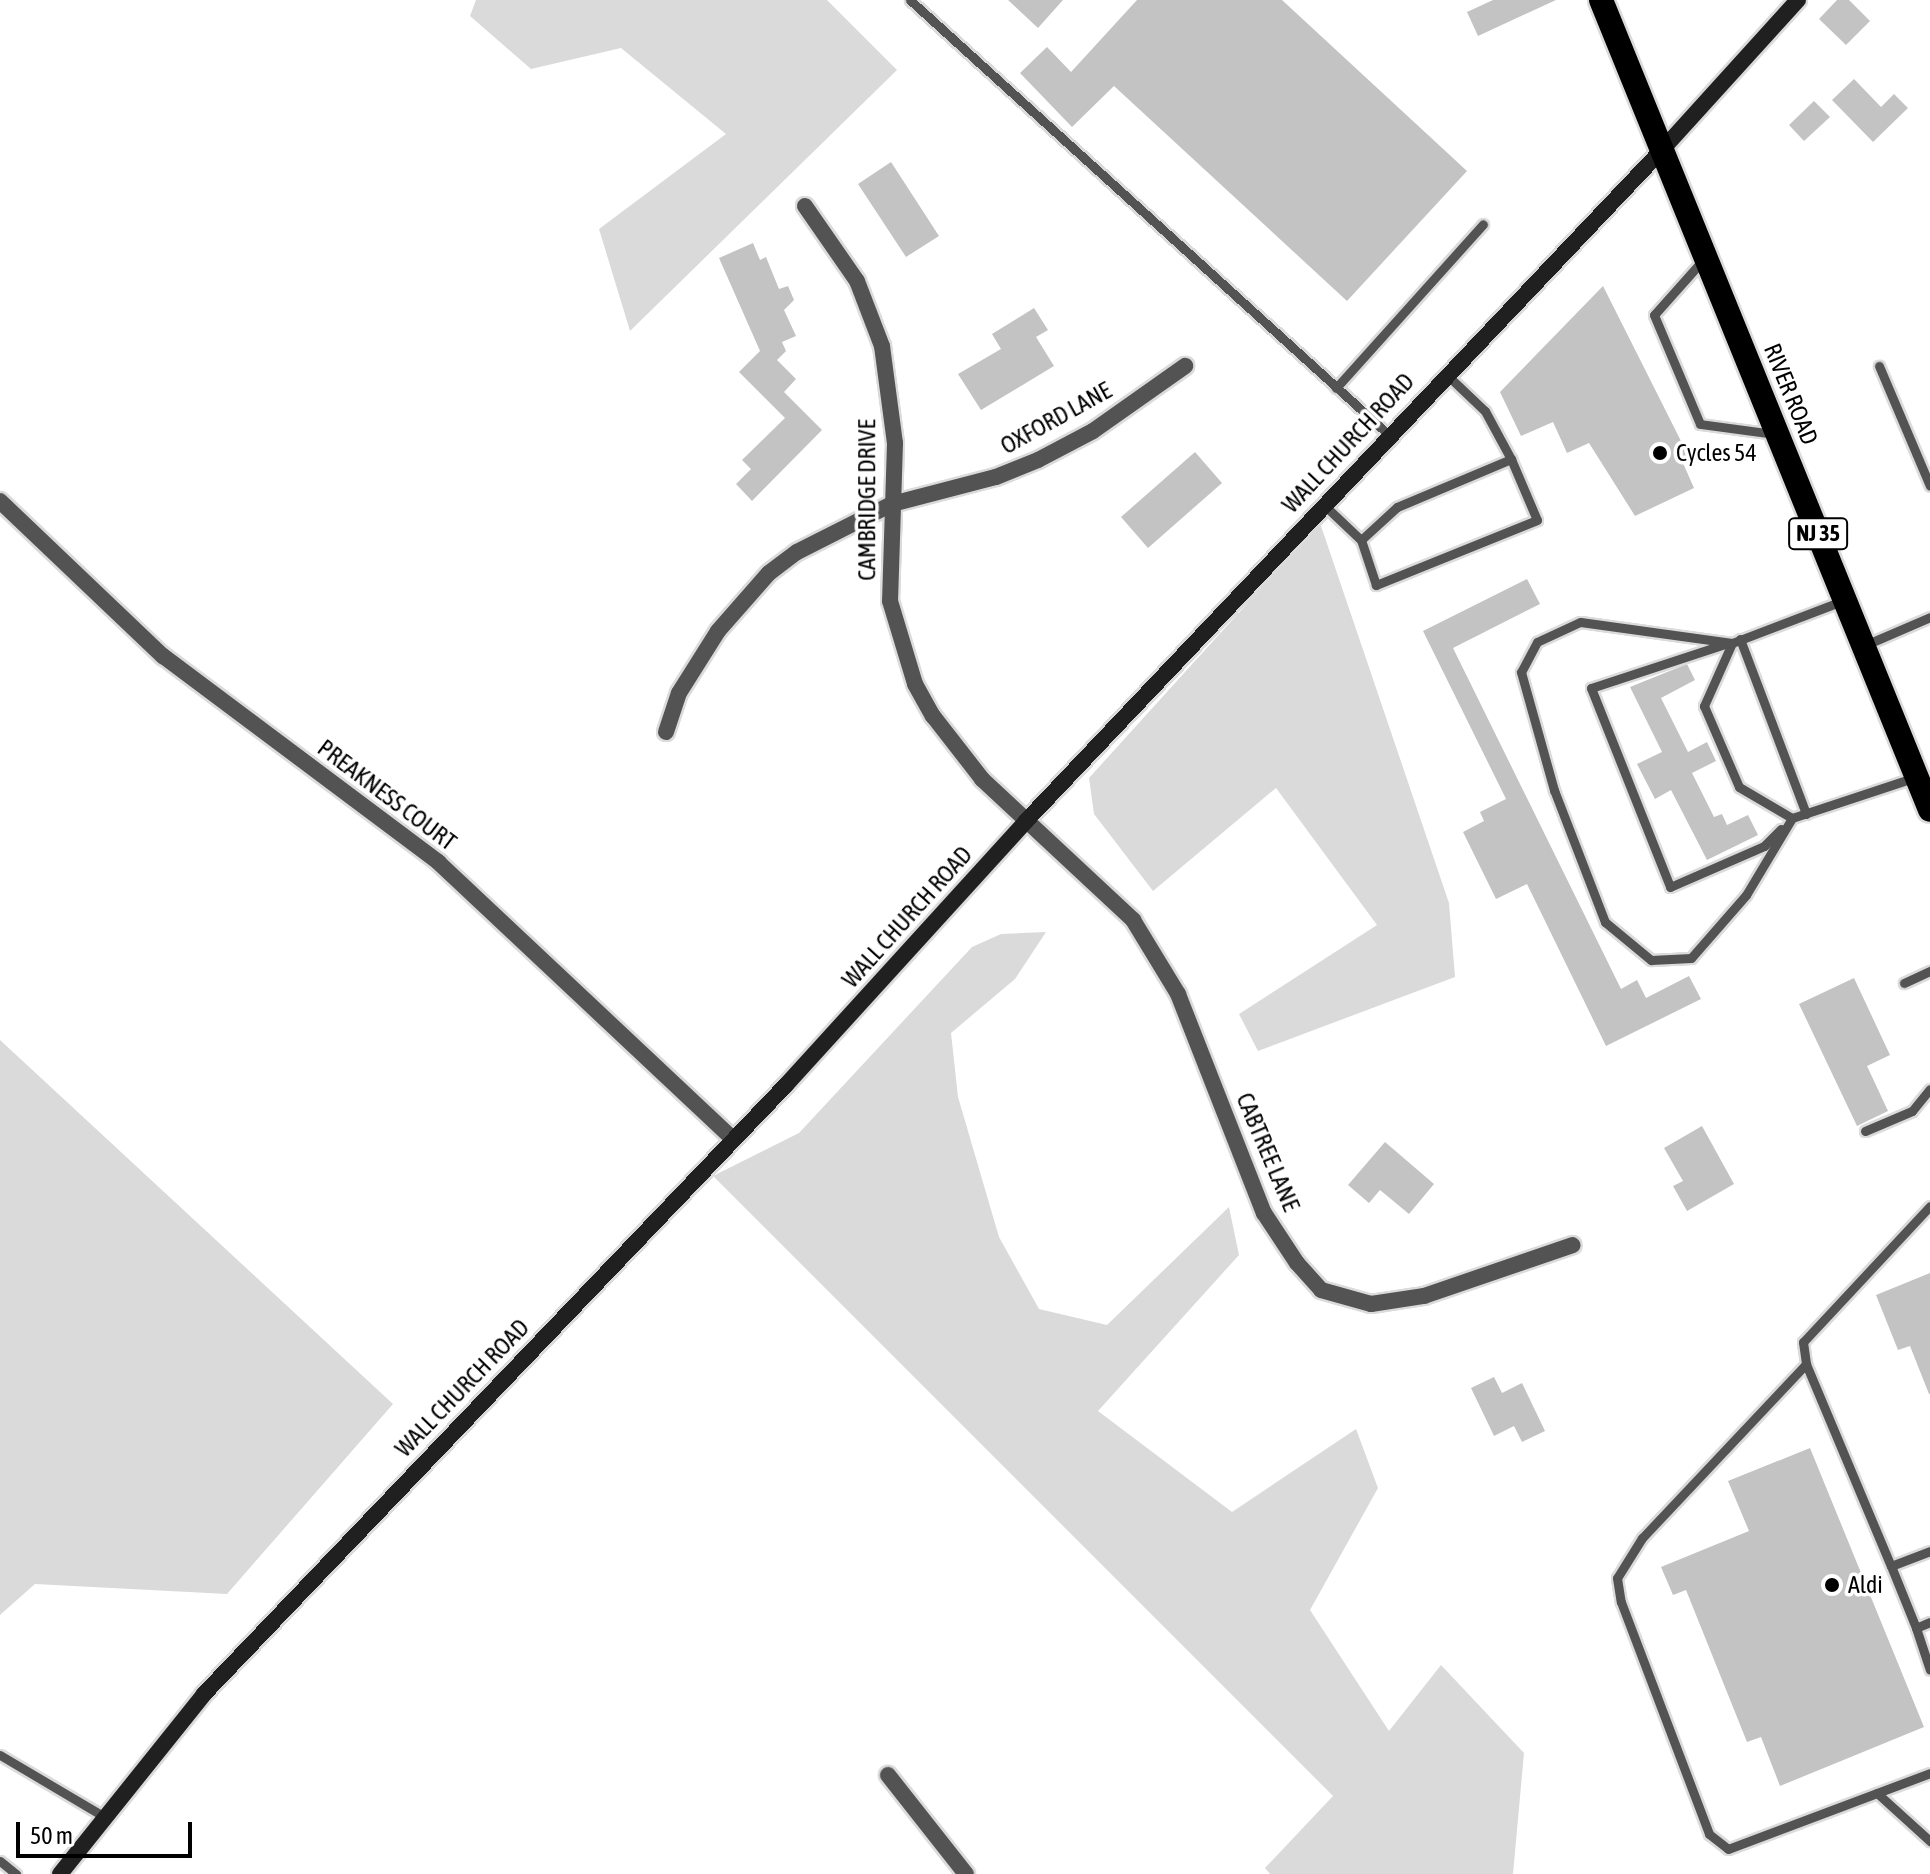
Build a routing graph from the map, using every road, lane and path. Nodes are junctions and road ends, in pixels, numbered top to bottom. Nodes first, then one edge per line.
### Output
1 (910, 0) edge
2 (1601, 0) edge
3 (1798, 0) edge
4 (1661, 151) junction
5 (805, 206) dead end
6 (1483, 224) dead end
7 (1705, 258) junction
8 (1185, 366) dead end
9 (1879, 366) dead end
10 (1446, 374) junction
11 (1336, 388) junction
12 (1389, 435) junction
13 (1778, 435) junction
14 (1511, 459) junction
15 (1930, 486) edge
16 (0, 501) edge
17 (892, 504) junction
18 (1323, 504) junction
19 (1361, 540) junction
20 (1845, 600) junction
21 (1930, 617) edge
22 (1736, 641) junction
23 (1863, 646) junction
24 (666, 732) dead end
25 (1917, 777) junction
26 (1930, 810) edge
27 (1806, 814) junction
28 (1792, 818) junction
29 (1026, 821) junction
30 (1930, 971) edge
31 (1904, 983) dead end
32 (1930, 1089) edge
33 (1865, 1131) dead end
34 (733, 1139) junction
35 (1930, 1206) edge
36 (1573, 1245) dead end
37 (1806, 1364) junction
38 (1930, 1551) edge
39 (1891, 1566) junction
40 (1930, 1622) edge
41 (1916, 1628) junction
42 (1930, 1670) edge
43 (0, 1755) edge
44 (1930, 1773) edge
45 (888, 1775) dead end
46 (1877, 1793) junction
47 (105, 1817) junction
48 (1930, 1841) edge
49 (0, 1861) edge
50 (16, 1874) edge
51 (60, 1874) edge
52 (966, 1874) edge

1 - 11 lane
2 - 4 highway, RIVER ROAD / NJ 35
3 - 4 street, WALL CHURCH ROAD
4 - 7 highway, RIVER ROAD / NJ 35
4 - 10 street, WALL CHURCH ROAD
5 - 17 street, CAMBRIDGE DRIVE
6 - 11 lane
7 - 13 highway, RIVER ROAD / NJ 35
7 - 13 lane
8 - 17 street, OXFORD LANE
9 - 15 lane
10 - 12 street, WALL CHURCH ROAD
10 - 14 lane
11 - 12 lane
12 - 18 street, WALL CHURCH ROAD
13 - 20 highway, RIVER ROAD / NJ 35
14 - 19 lane
14 - 19 lane
16 - 34 street, PREAKNESS COURT
17 - 24 street, OXFORD LANE
17 - 29 street, CAMBRIDGE DRIVE
18 - 19 lane
18 - 29 street, WALL CHURCH ROAD
20 - 22 lane
20 - 23 highway, RIVER ROAD / NJ 35
21 - 23 lane
22 - 27 lane
22 - 28 lane
22 - 28 lane
22 - 28 lane
23 - 25 highway, RIVER ROAD / NJ 35
25 - 26 highway, RIVER ROAD / NJ 35
25 - 27 lane
27 - 28 lane
29 - 34 street, WALL CHURCH ROAD
29 - 36 street, CABTREE LANE
30 - 31 lane
32 - 33 lane
34 - 47 street, WALL CHURCH ROAD
35 - 37 lane
37 - 39 lane
37 - 46 lane
38 - 39 lane
39 - 41 lane
40 - 41 lane
41 - 42 lane
43 - 47 lane
44 - 46 lane
45 - 52 street
46 - 48 lane
47 - 51 street, WALL CHURCH ROAD
49 - 50 lane

